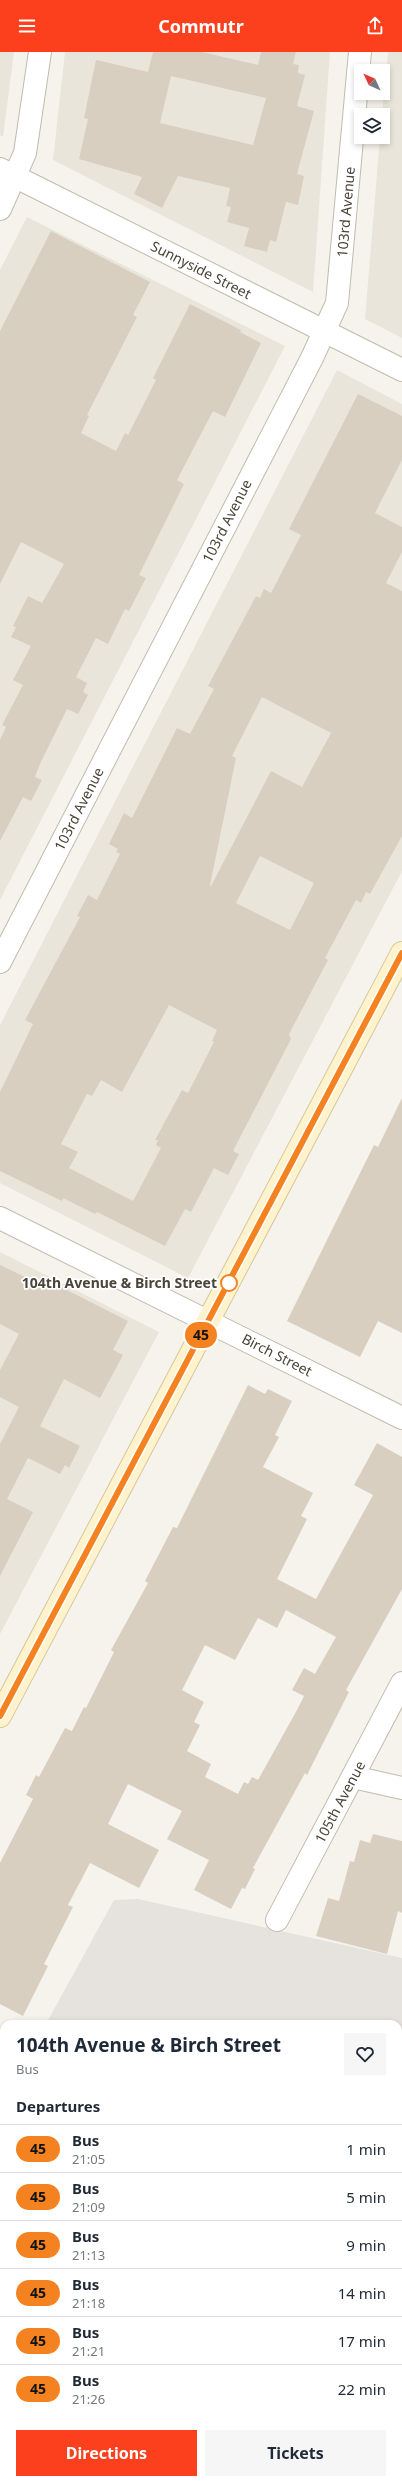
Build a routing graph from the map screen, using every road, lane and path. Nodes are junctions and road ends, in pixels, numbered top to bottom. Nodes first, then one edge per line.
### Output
1 (40, 52) edge
2 (360, 52) edge
3 (7, 173) edge
4 (0, 209) edge
5 (324, 332) junction
6 (402, 370) edge
7 (402, 953) edge
8 (0, 962) edge
9 (0, 1218) edge
10 (209, 1321) junction
11 (402, 1418) edge
12 (402, 1683) edge
13 (0, 1716) edge
14 (353, 1776) junction
15 (402, 1788) edge
16 (277, 1920) dead end

1 - 3 street
2 - 5 street, 103rd Avenue
3 - 4 street
3 - 5 street, Sunnyside Street
5 - 6 street, Sunnyside Street
5 - 8 street, 103rd Avenue
7 - 10 street
9 - 10 street, Birch Street
10 - 11 street, Birch Street
10 - 13 street
12 - 14 street, 105th Avenue
14 - 15 street
14 - 16 street, 105th Avenue

